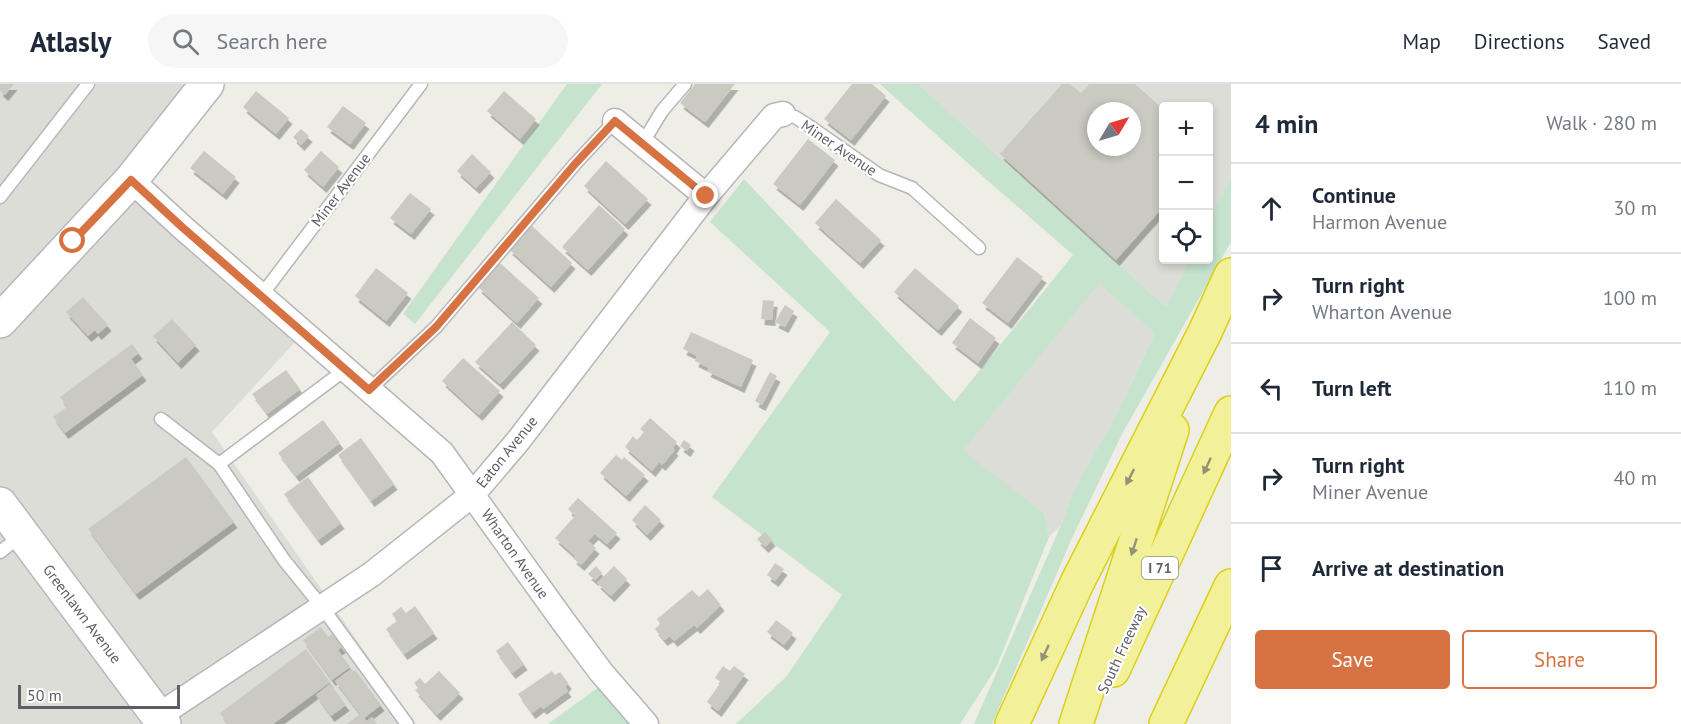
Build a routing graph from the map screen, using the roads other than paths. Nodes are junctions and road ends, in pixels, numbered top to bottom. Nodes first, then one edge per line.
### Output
1 (88, 84) edge
2 (207, 84) edge
3 (421, 84) edge
4 (685, 84) edge
5 (783, 114) joint
6 (615, 121) joint
7 (642, 144) junction
8 (131, 180) junction
9 (706, 196) junction
10 (0, 197) edge
11 (979, 248) dead end
12 (1231, 275) edge
13 (261, 296) junction
14 (0, 321) edge
15 (1205, 332) junction
16 (346, 369) junction
17 (369, 390) junction
18 (1231, 413) edge
19 (161, 419) dead end
20 (219, 464) junction
21 (473, 494) junction
22 (0, 504) edge
23 (11, 543) edge
24 (1231, 586) edge
25 (1231, 605) edge
26 (322, 607) junction
27 (161, 720) edge
28 (407, 724) edge
29 (646, 724) edge
30 (1012, 724) edge
31 (1076, 724) edge
32 (1088, 724) edge
33 (1166, 724) edge
34 (1185, 724) edge

1 - 10 lane
2 - 8 main road
3 - 13 lane, Miner Avenue
4 - 7 lane
5 - 9 street, Eaton Avenue
5 - 11 lane, Miner Avenue
6 - 7 street
6 - 17 lane
7 - 9 street
8 - 13 street, Wharton Avenue
8 - 14 main road
9 - 21 street, Eaton Avenue
12 - 15 highway
13 - 16 street, Wharton Avenue
15 -> 30 highway
15 -> 31 highway
16 - 17 street, Wharton Avenue
16 - 20 lane
17 - 21 street, Wharton Avenue
18 -> 32 highway, South Freeway / I 71
19 - 20 lane
20 - 26 lane
21 - 26 street, Eaton Avenue
21 - 29 street, Wharton Avenue
22 - 23 main road, Greenlawn Avenue
23 - 27 main road, Greenlawn Avenue
24 - 33 highway
25 - 34 highway
26 - 27 street, Eaton Avenue
26 - 28 lane

